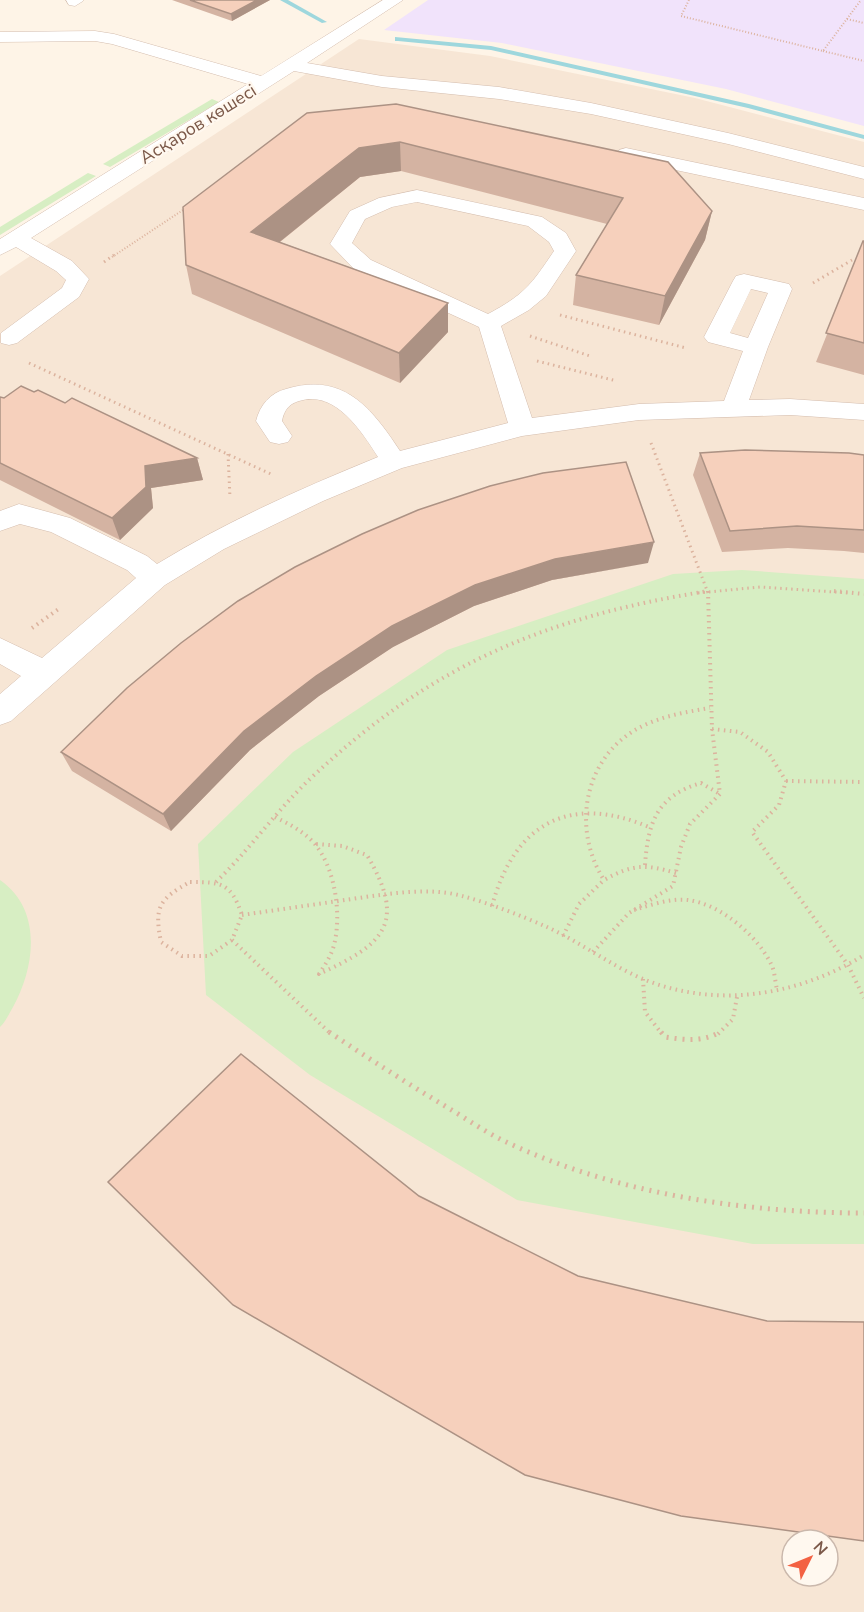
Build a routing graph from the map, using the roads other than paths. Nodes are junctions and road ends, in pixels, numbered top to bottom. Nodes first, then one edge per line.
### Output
1 (395, 0) edge
2 (0, 37) edge
3 (291, 65) junction
4 (263, 83) junction
5 (764, 147) junction
6 (610, 151) edge
7 (864, 174) edge
8 (757, 181) junction
9 (864, 204) edge
10 (8, 243) edge
11 (489, 323) junction
12 (9, 338) dead end
13 (756, 347) dead end
14 (734, 408) junction
15 (864, 412) edge
16 (522, 428) junction
17 (279, 436) dead end
18 (394, 461) junction
19 (0, 521) edge
20 (155, 578) junction
21 (0, 650) edge
22 (43, 674) junction
23 (0, 712) edge

1 - 3 street, Асқаров көшесі
2 - 4 street
3 - 4 street, Асқаров көшесі
3 - 5 street
4 - 10 street, Асқаров көшесі
5 - 7 street
5 - 8 street
6 - 8 street
8 - 9 street
10 - 12 street
11 - 11 street
11 - 16 street
13 - 14 street
14 - 15 street
14 - 16 street
16 - 18 street
17 - 18 street
18 - 20 street
19 - 20 street
20 - 22 street
21 - 22 street
22 - 23 street

